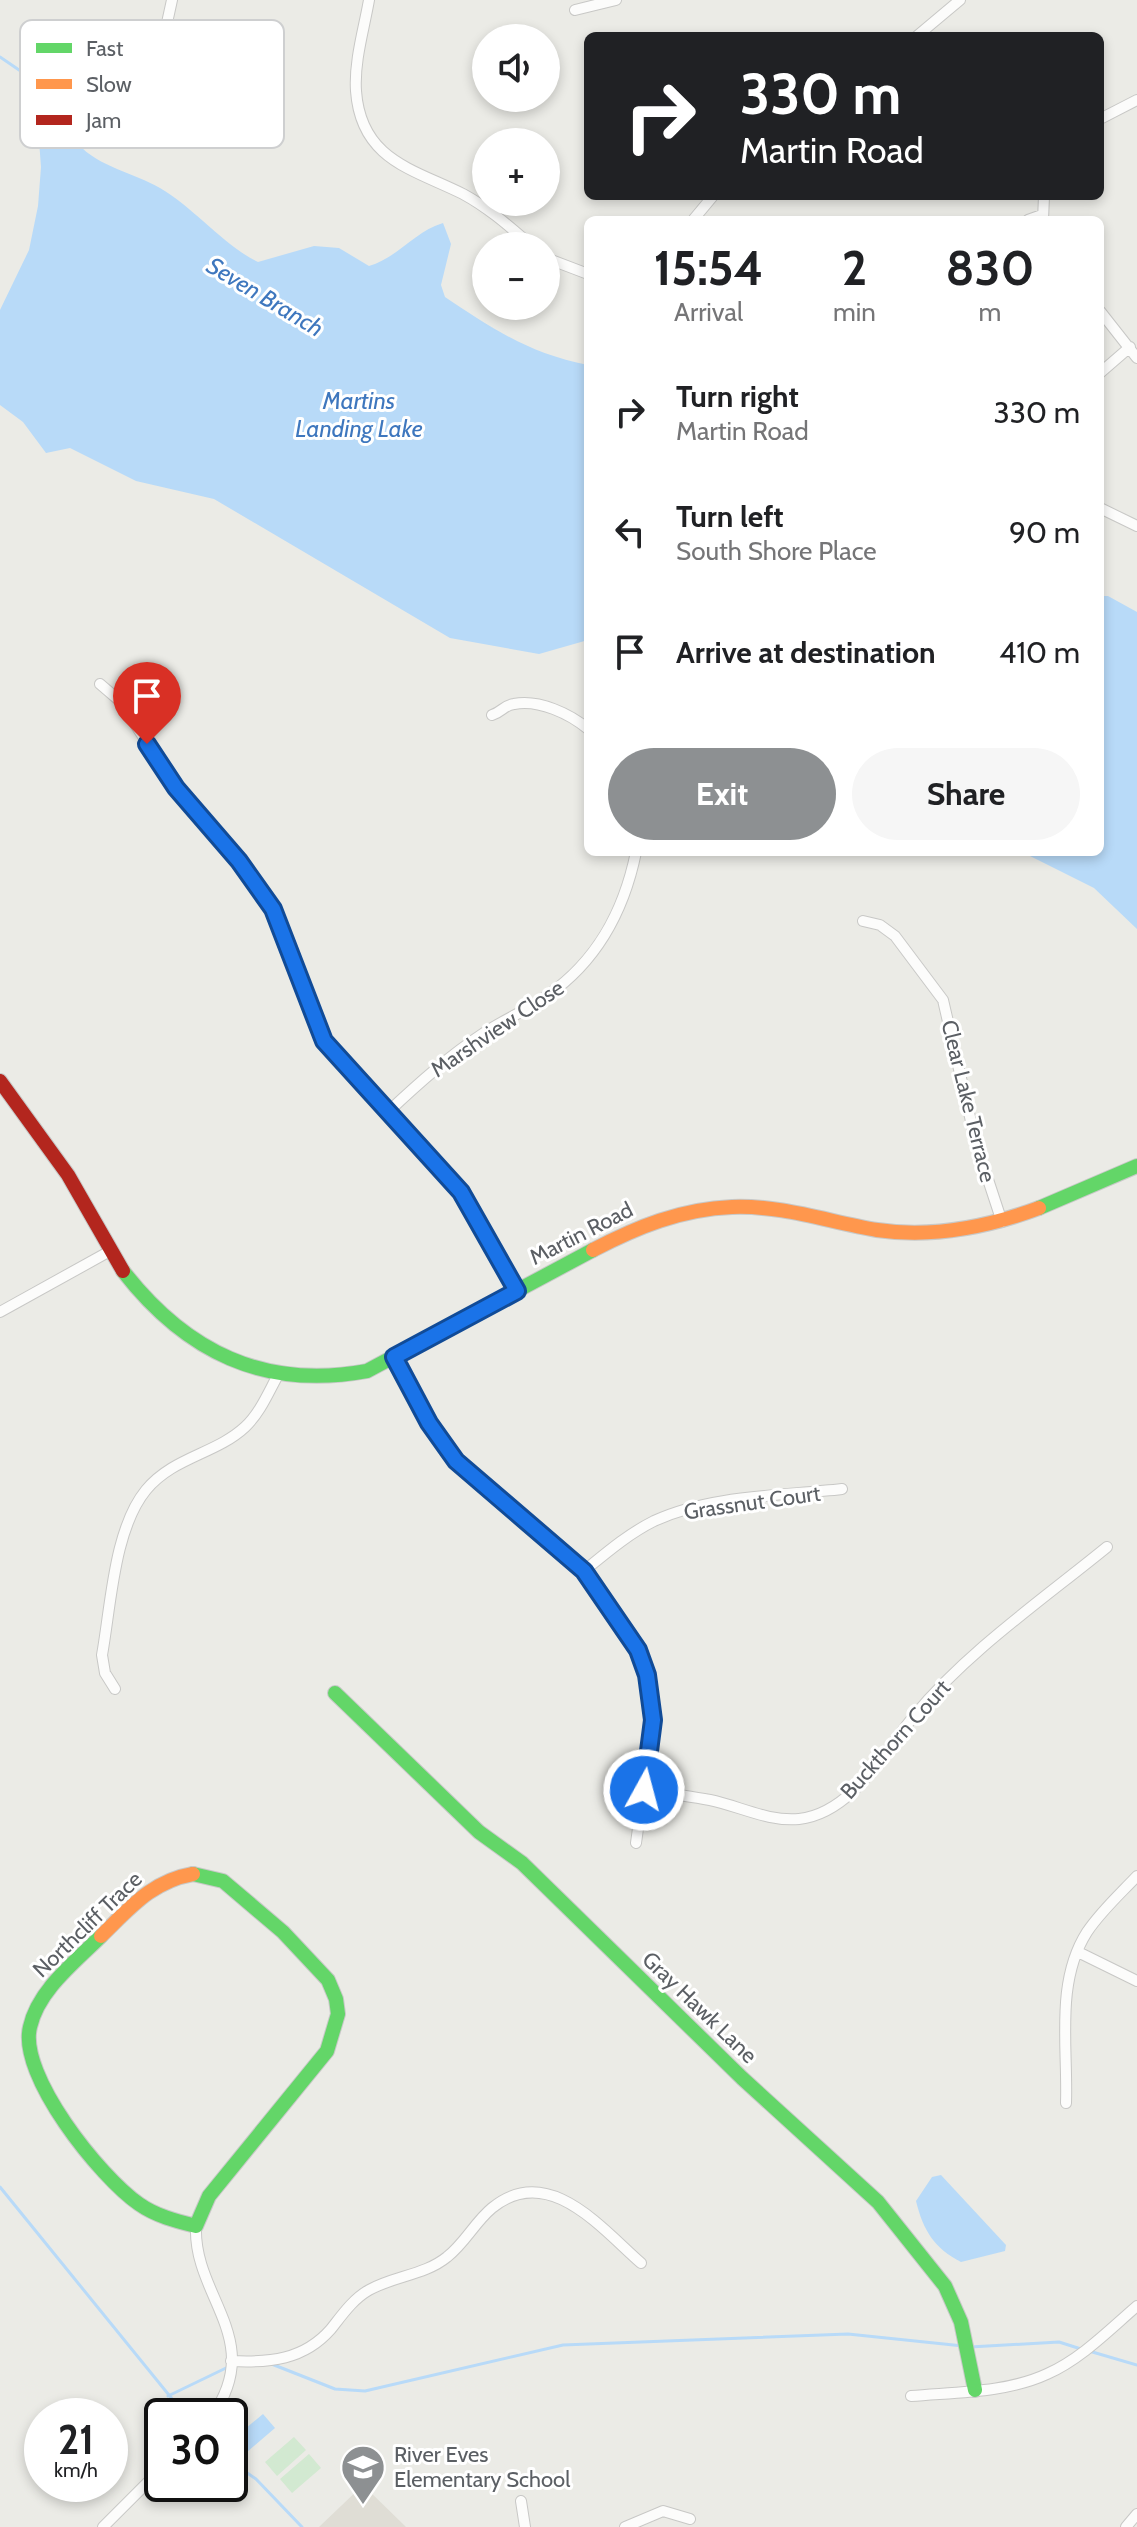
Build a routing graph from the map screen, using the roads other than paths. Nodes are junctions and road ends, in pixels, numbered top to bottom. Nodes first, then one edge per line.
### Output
1 (172, 0) edge
2 (369, 0) edge
3 (616, 0) edge
4 (960, 0) edge
5 (575, 10) dead end
6 (168, 20) edge
7 (922, 32) edge
8 (1137, 100) edge
9 (1104, 117) edge
10 (710, 200) edge
11 (696, 216) edge
12 (515, 232) edge
13 (560, 263) edge
14 (584, 272) edge
15 (1104, 316) edge
16 (1130, 347) junction
17 (1137, 358) edge
18 (1104, 370) edge
19 (1104, 510) edge
20 (1137, 526) edge
21 (100, 684) dead end
22 (492, 715) dead end
23 (584, 726) edge
24 (635, 856) edge
25 (863, 921) dead end
26 (0, 1081) edge
27 (389, 1111) junction
28 (1137, 1166) edge
29 (1002, 1222) junction
30 (110, 1251) junction
31 (517, 1291) junction
32 (0, 1312) edge
33 (394, 1357) junction
34 (278, 1375) junction
35 (842, 1489) dead end
36 (1107, 1547) dead end
37 (584, 1571) junction
38 (115, 1689) dead end
39 (335, 1693) dead end
40 (644, 1790) junction
41 (636, 1843) dead end
42 (1137, 1876) edge
43 (1078, 1952) junction
44 (1137, 1981) edge
45 (1066, 2103) dead end
46 (196, 2226) junction
47 (641, 2263) dead end
48 (1137, 2306) edge
49 (231, 2361) junction
50 (975, 2390) junction
51 (911, 2396) dead end
52 (221, 2398) edge
53 (144, 2486) edge
54 (521, 2501) dead end
55 (1137, 2514) edge
56 (690, 2519) dead end
57 (103, 2527) edge
58 (525, 2527) edge
59 (625, 2527) edge
60 (1126, 2527) edge

1 - 6 street
2 - 12 street
3 - 5 street
4 - 7 street
8 - 9 street
10 - 11 street
13 - 14 street
15 - 16 street
16 - 17 street
16 - 18 street
19 - 20 street
21 - 27 street
22 - 23 street
24 - 27 street, Marshview Close
25 - 29 street, Clear Lake Terrace
26 - 30 street, Martin Road
27 - 31 street
28 - 29 street, Martin Road
29 - 31 street, Martin Road
30 - 32 street
30 - 34 street, Martin Road
31 - 33 street, Martin Road
33 - 34 street, Martin Road
33 - 37 street
34 - 38 street
35 - 37 street, Grassnut Court
36 - 40 street, Buckthorn Court
37 - 40 street
39 - 50 street, Gray Hawk Lane
40 - 41 street
42 - 43 street
43 - 44 street
43 - 45 street
46 - 46 street, Northcliff Trace
46 - 49 street
47 - 49 street
48 - 50 street
49 - 52 street
50 - 51 street
53 - 57 street
54 - 58 street
55 - 60 street
56 - 59 street

